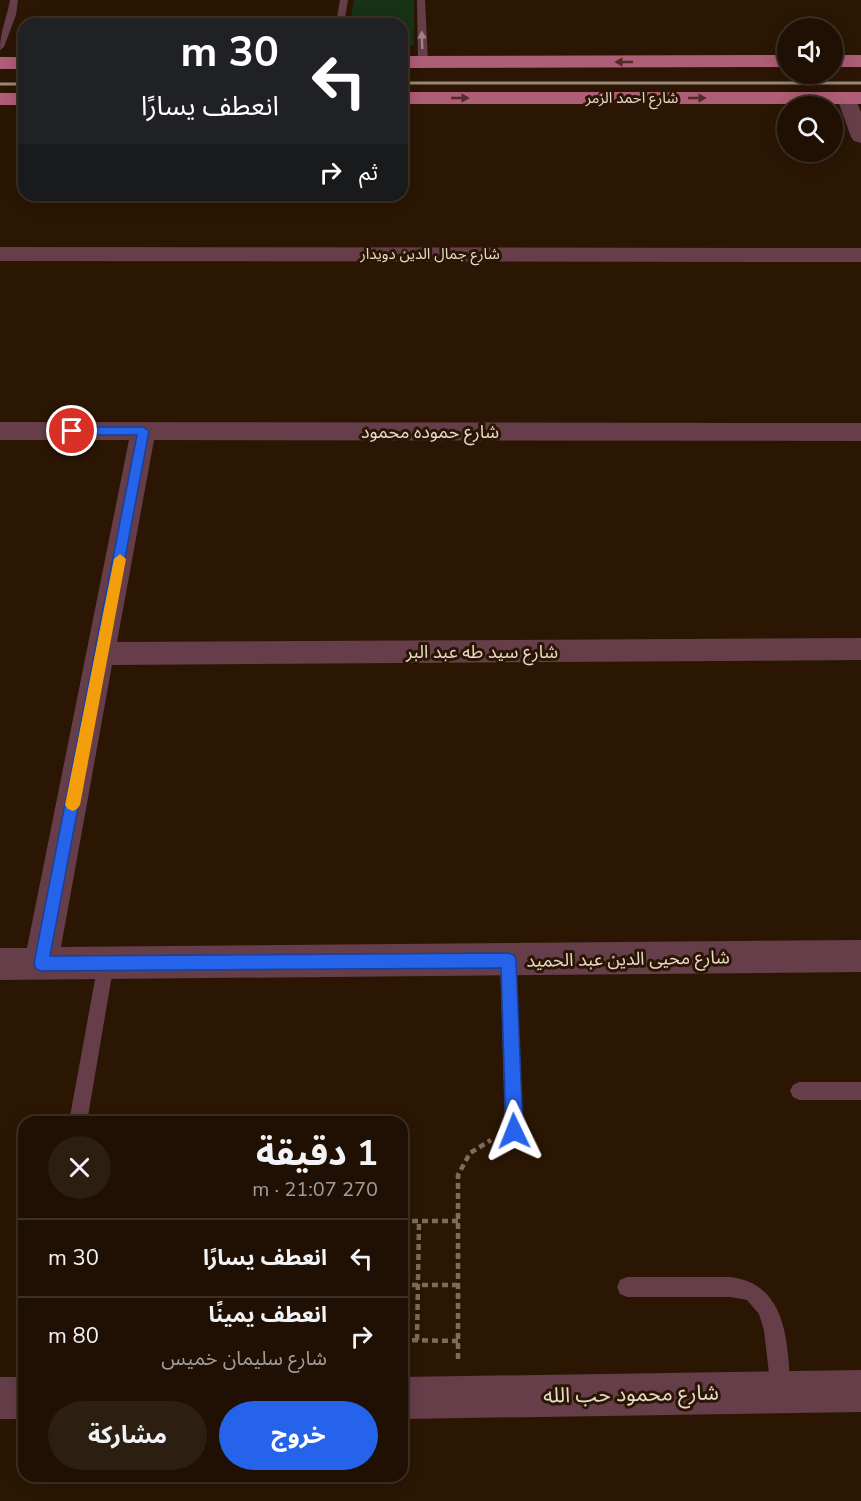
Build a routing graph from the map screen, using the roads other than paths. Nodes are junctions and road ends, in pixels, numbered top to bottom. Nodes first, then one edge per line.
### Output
1 (14, 0) edge
2 (344, 0) edge
3 (421, 0) edge
4 (341, 18) edge
5 (0, 47) edge
6 (777, 61) edge
7 (843, 61) edge
8 (861, 61) edge
9 (408, 62) edge
10 (423, 62) junction
11 (0, 63) edge
12 (18, 63) edge
13 (408, 98) edge
14 (854, 98) edge
15 (0, 99) edge
16 (18, 99) edge
17 (861, 137) edge
18 (0, 254) edge
19 (861, 255) edge
20 (0, 431) edge
21 (143, 431) junction
22 (861, 432) edge
23 (861, 649) edge
24 (102, 654) junction
25 (861, 956) edge
26 (508, 960) junction
27 (41, 963) junction
28 (106, 963) junction
29 (0, 964) edge
30 (799, 1091) dead end
31 (861, 1091) edge
32 (79, 1116) edge
33 (514, 1131) road end
34 (627, 1287) dead end
35 (781, 1391) junction
36 (861, 1391) edge
37 (0, 1398) edge
38 (18, 1398) edge
39 (408, 1398) edge

1 - 5 lane
2 - 4 lane
10 -> 3 lane
6 -> 10 main road
7 - 8 main road
9 - 10 main road
11 - 12 main road
13 -> 14 main road, شارع احمد الزمر
14 - 17 street
15 - 16 main road
18 - 19 street, شارع جمال الدين دويدار
20 - 21 street, شارع حموده محمود
21 - 22 street, شارع حموده محمود
21 - 24 street
23 - 24 street, شارع سيد طه عبد البر
24 - 27 street
25 - 26 street, شارع محيى الدين عبد الحميد
26 - 28 street, شارع محيى الدين عبد الحميد
26 - 33 lane
27 - 28 street, شارع محيى الدين عبد الحميد
27 - 29 street, شارع محيى الدين عبد الحميد
28 - 32 lane
30 - 31 lane
34 - 35 lane
35 - 36 street, شارع محمود حب الله
35 - 39 street, شارع محمود حب الله
37 - 38 street

